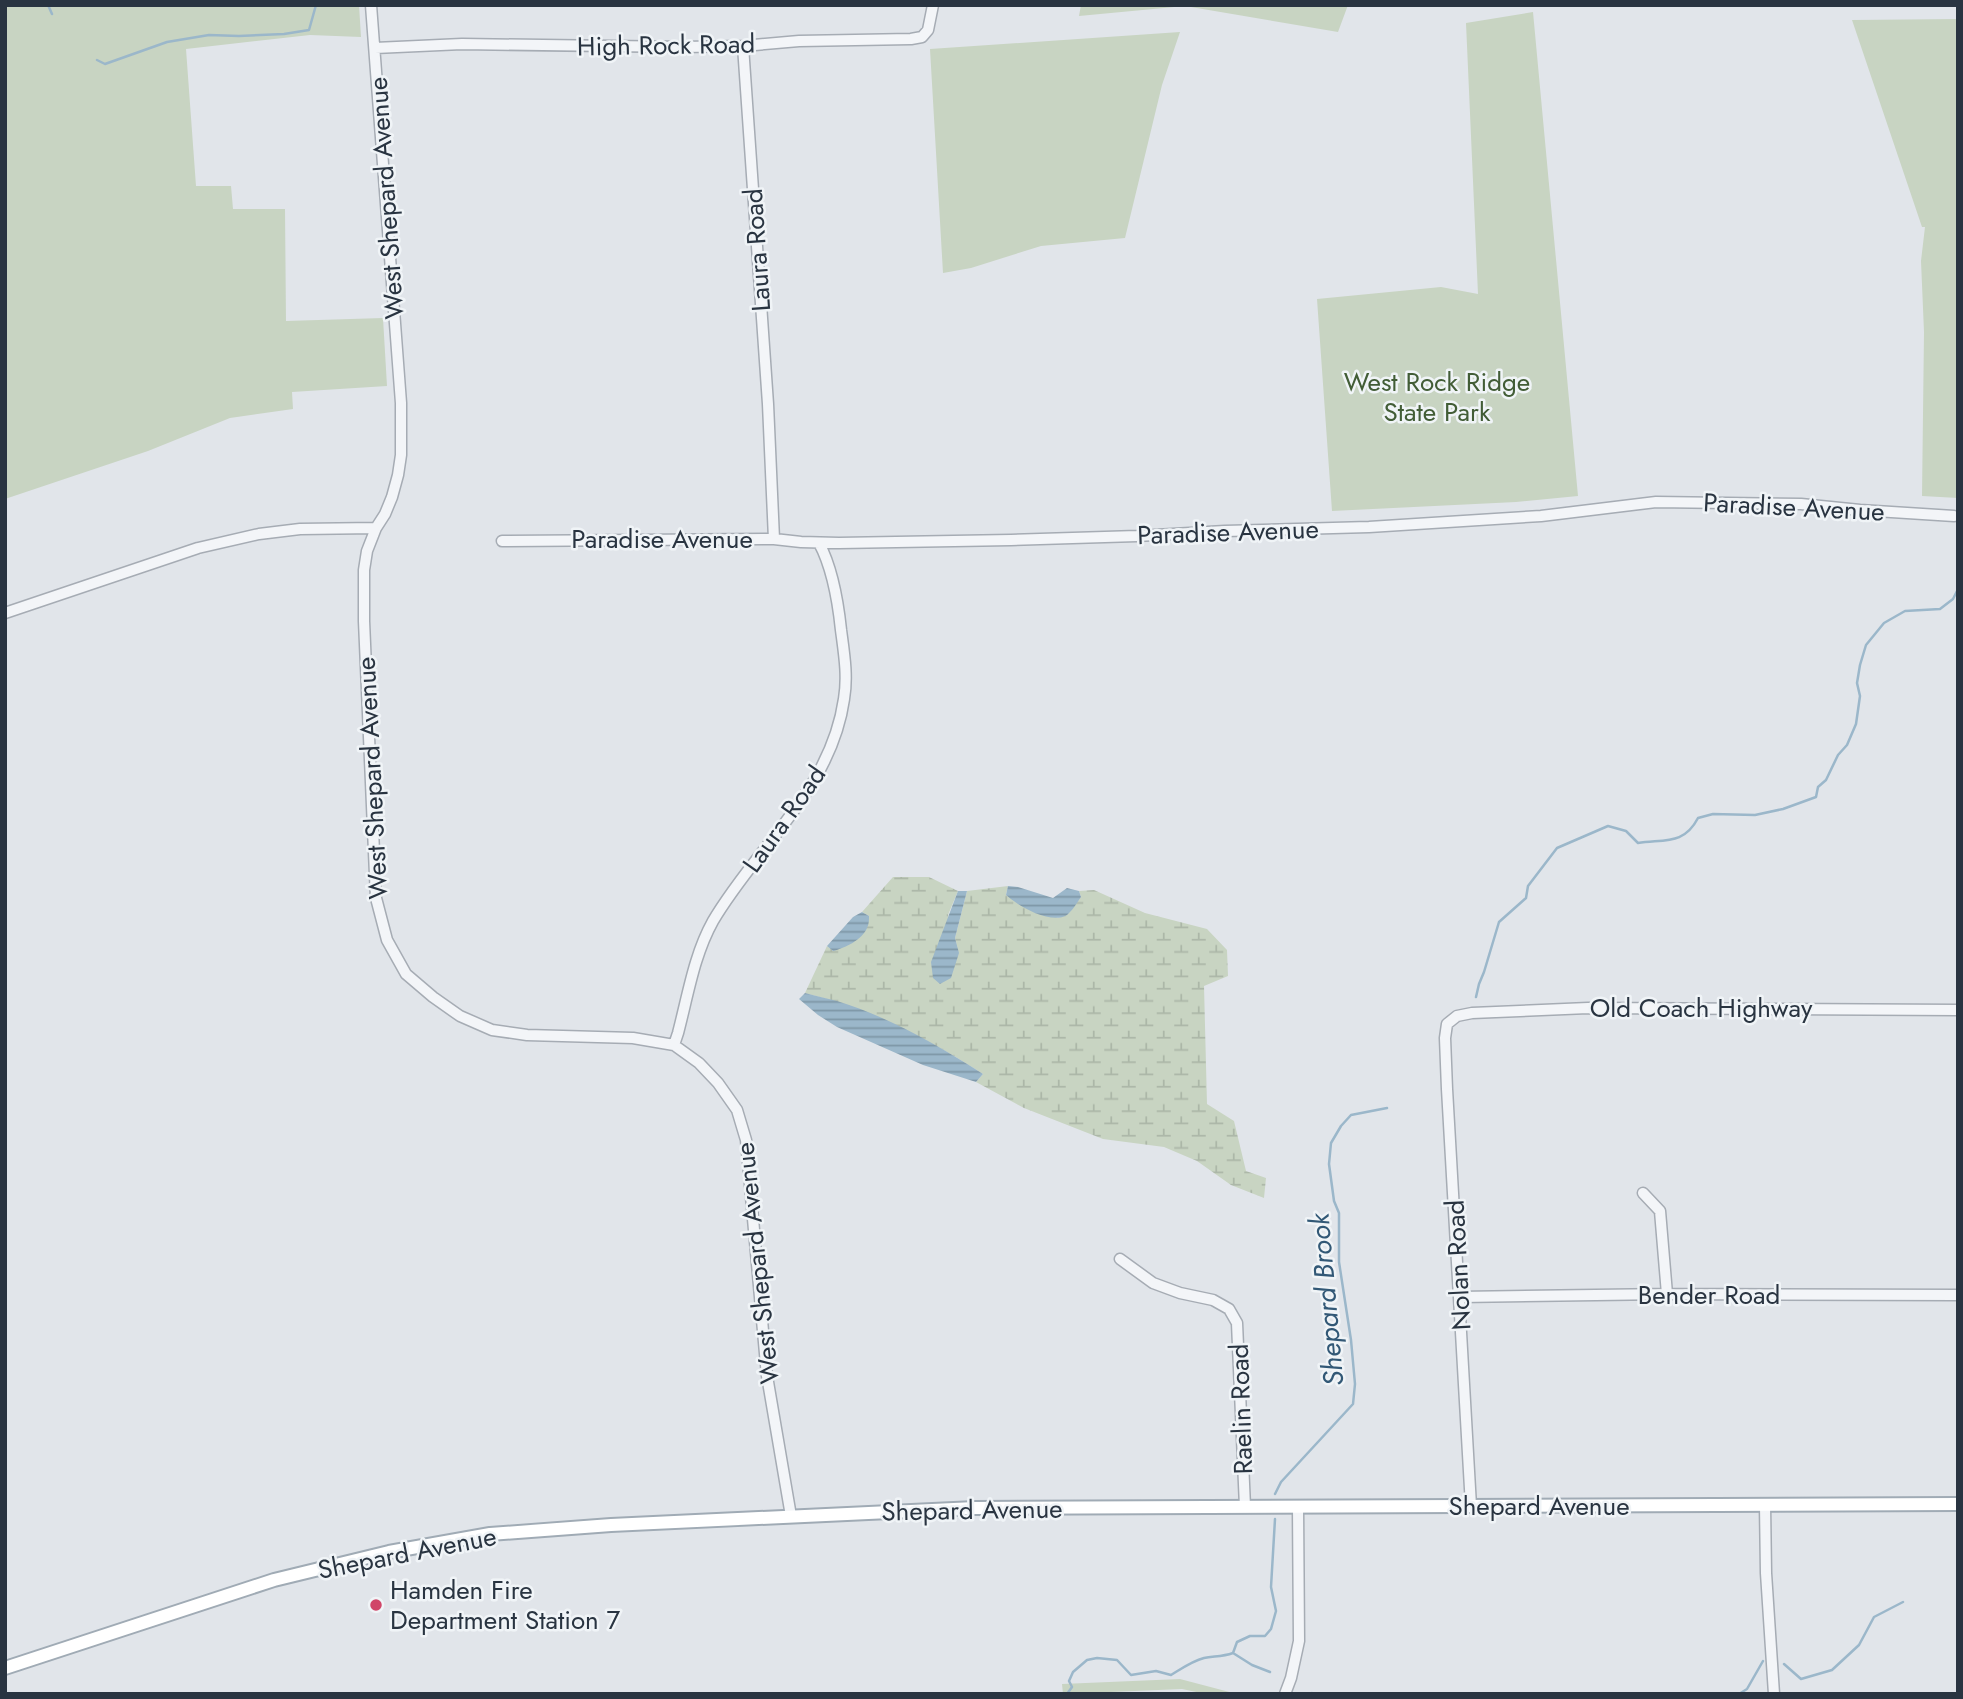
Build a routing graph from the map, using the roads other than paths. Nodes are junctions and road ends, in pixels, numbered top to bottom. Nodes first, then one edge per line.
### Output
1 (371, 5) edge
2 (933, 5) edge
3 (743, 46) junction
4 (374, 48) junction
5 (1954, 516) dead end
6 (376, 528) junction
7 (774, 539) junction
8 (502, 541) dead end
9 (819, 543) junction
10 (5, 613) edge
11 (1958, 1010) edge
12 (1447, 1024) joint
13 (674, 1045) junction
14 (1643, 1193) dead end
15 (1120, 1259) dead end
16 (1667, 1294) junction
17 (1958, 1295) edge
18 (1460, 1297) junction
19 (1958, 1504) edge
20 (1765, 1505) junction
21 (1471, 1506) junction
22 (1245, 1507) junction
23 (1298, 1507) junction
24 (791, 1516) junction
25 (5, 1668) edge
26 (1285, 1694) edge
27 (1774, 1694) edge

1 - 4 street, West Shepard Avenue
2 - 3 street, High Rock Road
3 - 4 street, High Rock Road
3 - 7 street, Laura Road
4 - 6 street, West Shepard Avenue
5 - 9 street, Paradise Avenue
6 - 10 street
6 - 13 street, West Shepard Avenue
7 - 8 street, Paradise Avenue
7 - 9 street, Paradise Avenue
9 - 13 street, Laura Road
11 - 12 street, Old Coach Highway
12 - 18 street, Nolan Road
13 - 24 street, West Shepard Avenue
14 - 16 street
15 - 22 street, Raelin Road
16 - 17 street, Bender Road
16 - 18 street, Bender Road
18 - 21 street, Nolan Road
19 - 20 main road, Shepard Avenue
20 - 21 main road, Shepard Avenue
20 - 27 street
21 - 23 main road, Shepard Avenue
22 - 23 main road, Shepard Avenue
22 - 24 main road, Shepard Avenue
23 - 26 street
24 - 25 main road, Shepard Avenue

